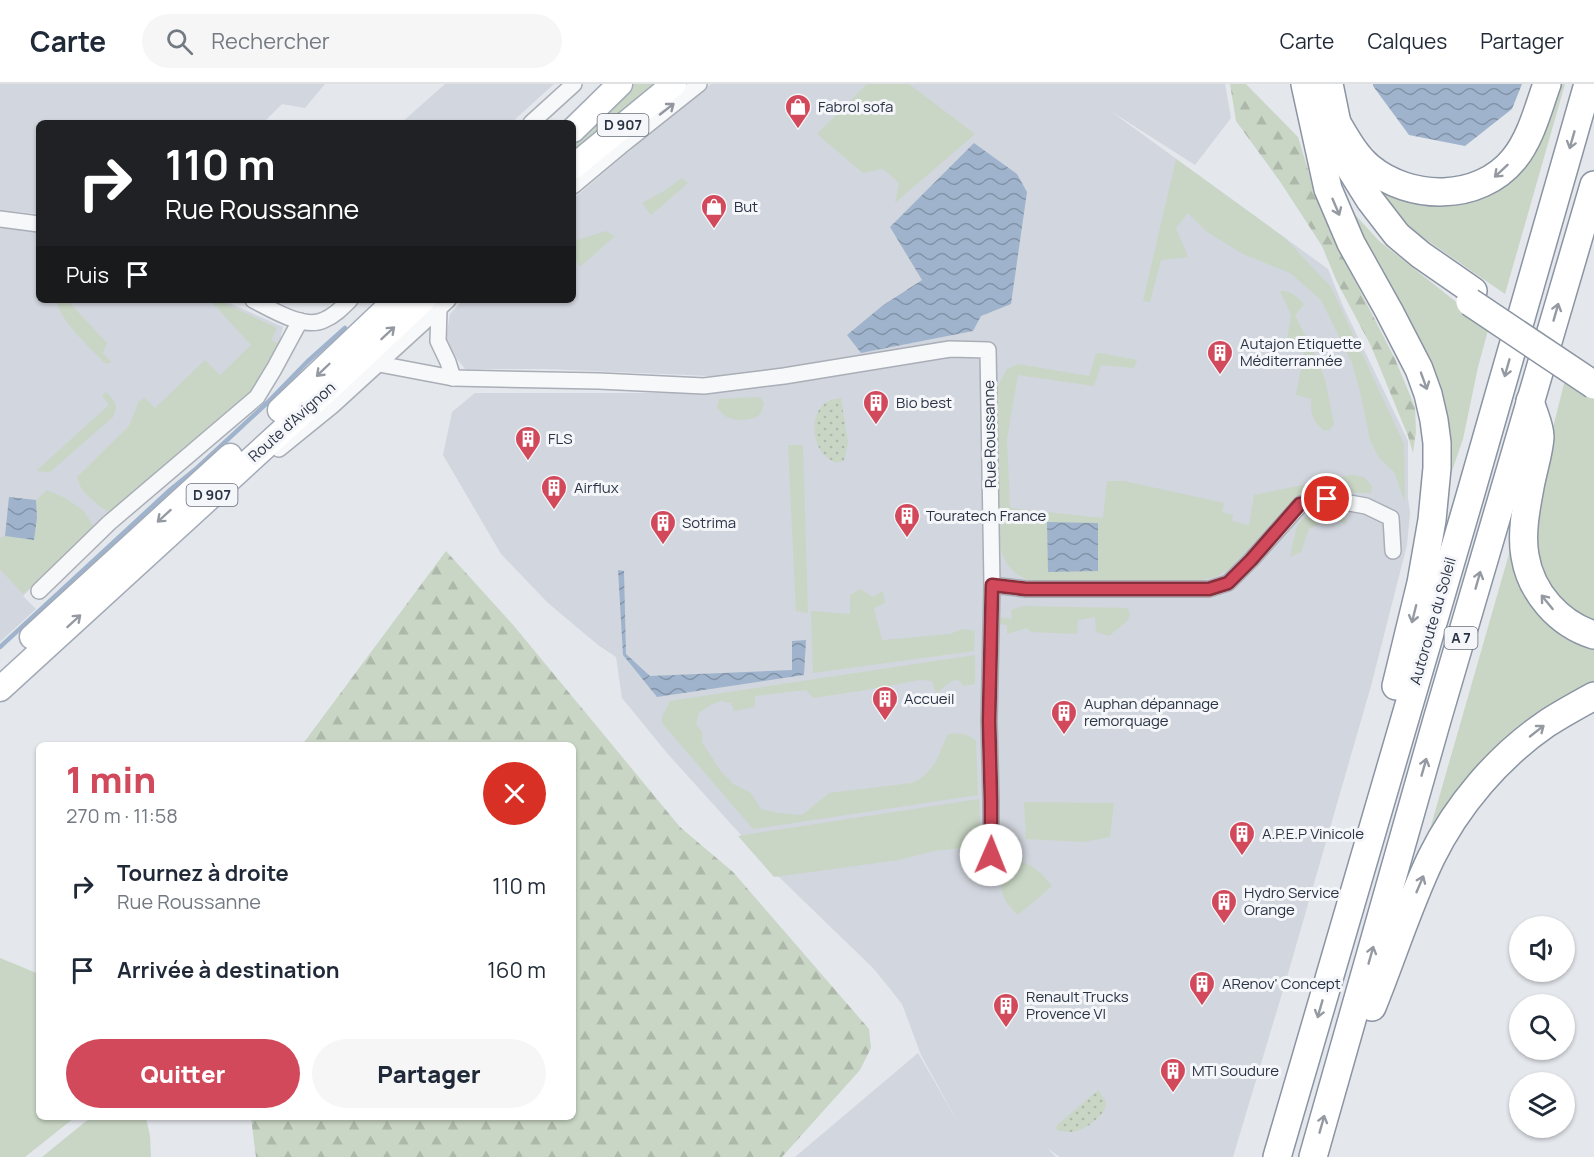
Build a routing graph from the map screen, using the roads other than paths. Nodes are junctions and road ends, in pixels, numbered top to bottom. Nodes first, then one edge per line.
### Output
1 (574, 84) edge
2 (620, 84) edge
3 (674, 84) edge
4 (699, 84) edge
5 (1305, 84) edge
6 (1329, 84) edge
7 (1547, 84) edge
8 (1588, 84) edge
9 (534, 120) edge
10 (576, 127) edge
11 (1326, 127) junction
12 (576, 165) edge
13 (576, 184) edge
14 (1594, 184) edge
15 (0, 219) edge
16 (36, 224) edge
17 (1471, 296) junction
18 (260, 303) edge
19 (347, 303) edge
20 (393, 303) edge
21 (437, 303) edge
22 (300, 321) junction
23 (379, 364) junction
24 (1594, 373) edge
25 (453, 378) junction
26 (1594, 385) edge
27 (1530, 402) junction
28 (204, 503) junction
29 (1393, 551) dead end
30 (992, 590) junction
31 (39, 591) dead end
32 (1594, 635) edge
33 (0, 667) edge
34 (0, 689) edge
35 (1594, 696) edge
36 (1377, 812) junction
37 (991, 855) dead end
38 (1332, 1092) junction
39 (1277, 1157) edge
40 (1313, 1157) edge

1 - 9 street
2 - 10 main road, D 907
3 - 12 main road, D 907
13 -> 4 street
5 - 11 highway
6 - 11 highway
7 -> 11 highway
8 -> 36 highway, Autoroute du Soleil / A 7
11 - 17 highway
11 -> 36 highway
27 -> 14 highway, A 7
15 - 16 street
17 - 24 highway
17 - 26 highway, bridge
18 - 22 street
19 - 22 street
20 -> 33 main road, Route d'Avignon / D 907
21 - 23 street
21 - 25 street
28 -> 21 main road, Route d'Avignon / D 907
22 - 31 street
23 - 25 street, Rue Roussanne
23 - 28 street
25 - 30 street, Rue Roussanne
32 -> 27 highway
38 -> 27 highway, A 7
34 -> 28 main road, Route d'Avignon / D 907
29 - 30 street
30 - 37 street, Rue Roussanne
38 -> 35 highway
36 -> 39 highway, Autoroute du Soleil / A 7
40 -> 38 highway, A 7

